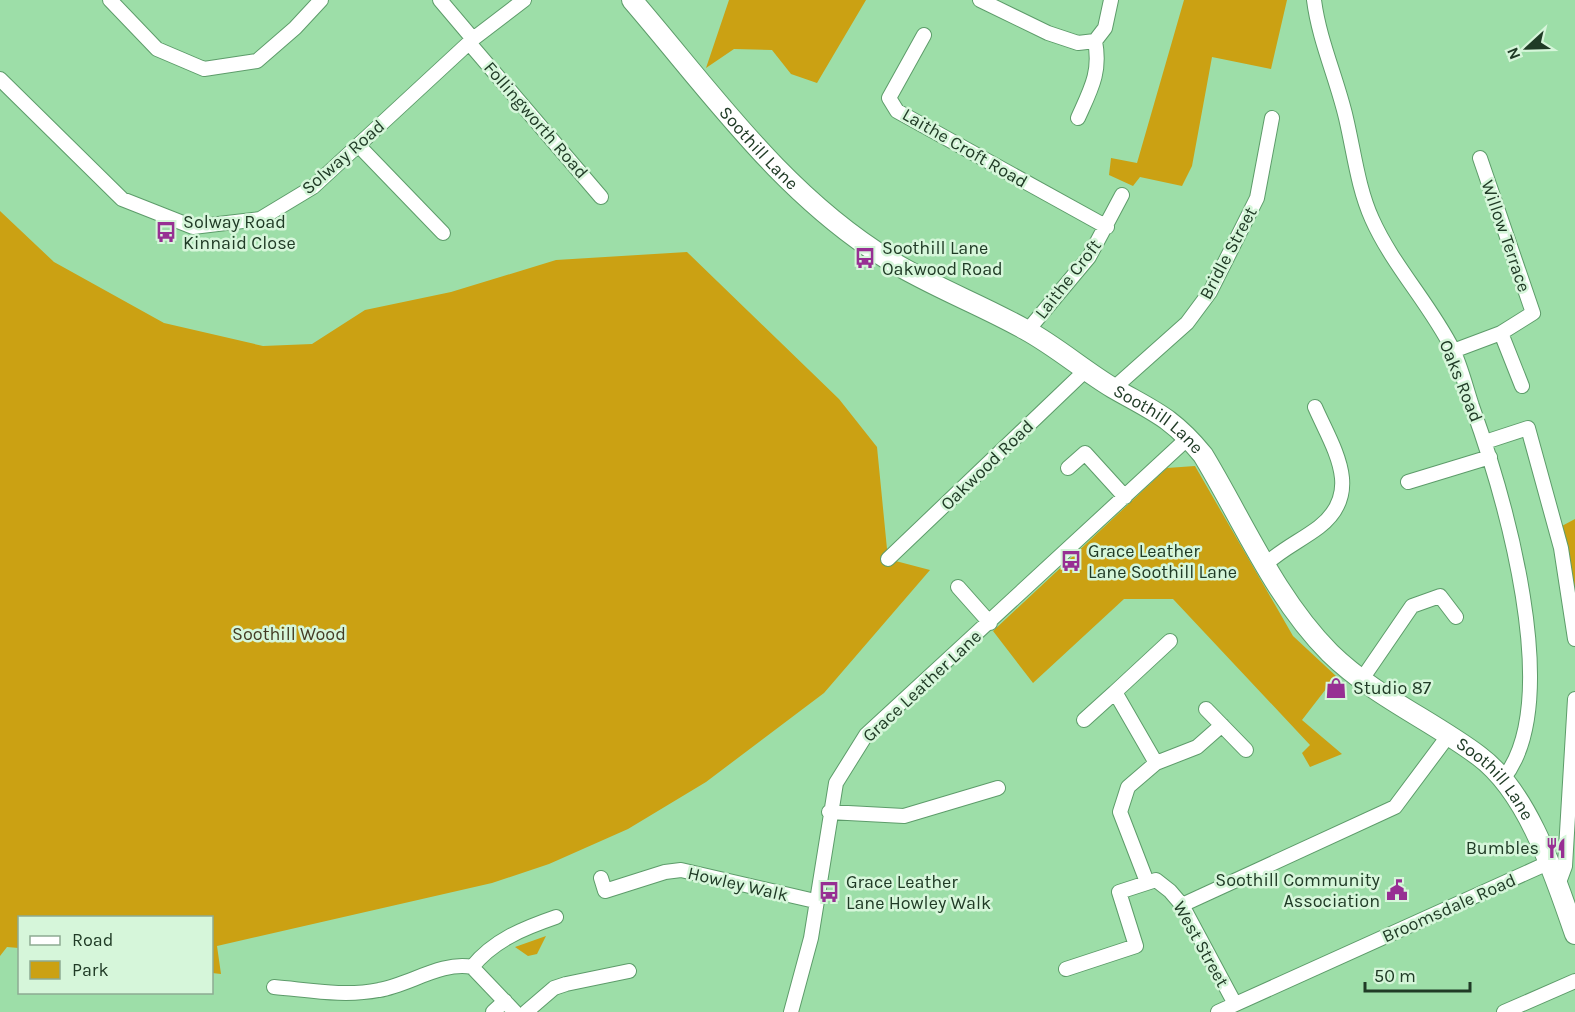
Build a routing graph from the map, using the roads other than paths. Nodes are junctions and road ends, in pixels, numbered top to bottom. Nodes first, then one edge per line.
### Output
1 (110, 0) edge
2 (321, 0) edge
3 (440, 0) edge
4 (524, 0) edge
5 (632, 0) edge
6 (980, 0) edge
7 (1111, 0) edge
8 (1314, 0) edge
9 (924, 35) dead end
10 (1095, 40) junction
11 (472, 42) junction
12 (0, 80) edge
13 (1078, 118) dead end
14 (1272, 118) dead end
15 (359, 146) junction
16 (1480, 158) dead end
17 (1122, 195) dead end
18 (601, 197) dead end
19 (1107, 228) junction
20 (443, 233) dead end
21 (1028, 330) junction
22 (1501, 333) junction
23 (1454, 351) junction
24 (1086, 370) junction
25 (1522, 386) dead end
26 (1114, 388) junction
27 (1315, 407) dead end
28 (1189, 437) junction
29 (1485, 442) junction
30 (1490, 457) junction
31 (1068, 468) dead end
32 (1408, 482) dead end
33 (1125, 497) junction
34 (888, 560) dead end
35 (1266, 564) junction
36 (958, 587) dead end
37 (1456, 617) dead end
38 (990, 623) junction
39 (1575, 639) edge
40 (1170, 641) dead end
41 (1362, 679) junction
42 (1115, 692) junction
43 (1575, 699) edge
44 (1206, 709) dead end
45 (1083, 720) dead end
46 (1222, 725) junction
47 (1448, 736) junction
48 (1245, 750) dead end
49 (1156, 763) junction
50 (1503, 779) junction
51 (998, 788) dead end
52 (829, 812) junction
53 (1548, 863) junction
54 (601, 878) dead end
55 (1147, 882) junction
56 (1558, 885) junction
57 (815, 901) junction
58 (1182, 905) junction
59 (556, 917) dead end
60 (1575, 934) edge
61 (472, 967) junction
62 (1066, 969) dead end
63 (629, 971) dead end
64 (1575, 981) edge
65 (274, 987) dead end
66 (506, 1001) junction
67 (1235, 1004) junction
68 (493, 1012) edge
69 (515, 1012) edge
70 (526, 1012) edge
71 (791, 1012) edge
72 (1218, 1012) edge
73 (1504, 1012) edge

1 - 2 street
3 - 11 street, Follingworth Road
4 - 11 street, Solway Road
5 - 21 main road, Soothill Lane
6 - 10 street
7 - 10 street
8 - 23 street, Oaks Road
9 - 19 street, Laithe Croft Road
10 - 13 street
11 - 15 street, Solway Road
11 - 18 street, Follingworth Road
12 - 15 street, Solway Road
14 - 26 street, Bridle Street
15 - 20 street
16 - 22 street, Willow Terrace
17 - 19 street, Laithe Croft
19 - 21 street, Laithe Croft
21 - 24 main road, Soothill Lane
22 - 23 street
22 - 25 street
23 - 29 street, Oaks Road
24 - 26 main road, Soothill Lane
24 - 34 street, Oakwood Road
26 - 28 main road, Soothill Lane
27 - 35 street
28 - 33 street, Grace Leather Lane
28 - 35 main road, Soothill Lane
29 - 30 street, Oaks Road
29 - 39 street
30 - 32 street
30 - 50 street, Oaks Road
31 - 33 street
33 - 38 street, Grace Leather Lane
35 - 41 main road, Soothill Lane
36 - 38 street
37 - 41 street
38 - 52 street, Grace Leather Lane
40 - 42 street
41 - 47 main road, Soothill Lane
42 - 45 street
42 - 49 street
43 - 56 street
44 - 46 street
46 - 48 street
46 - 49 street
47 - 50 main road, Soothill Lane
47 - 58 street
49 - 55 street
50 - 53 main road, Soothill Lane
51 - 52 street
52 - 57 street, Grace Leather Lane
53 - 56 main road, Soothill Lane
53 - 67 street, Broomsdale Road
54 - 57 street, Howley Walk
55 - 58 street, West Street
55 - 62 street
56 - 60 main road, Soothill Lane
57 - 71 street, Grace Leather Lane
58 - 67 street, West Street
59 - 61 street
61 - 65 street
61 - 66 street
63 - 70 street
64 - 73 street
66 - 68 street
66 - 69 street
67 - 72 street, Broomsdale Road

